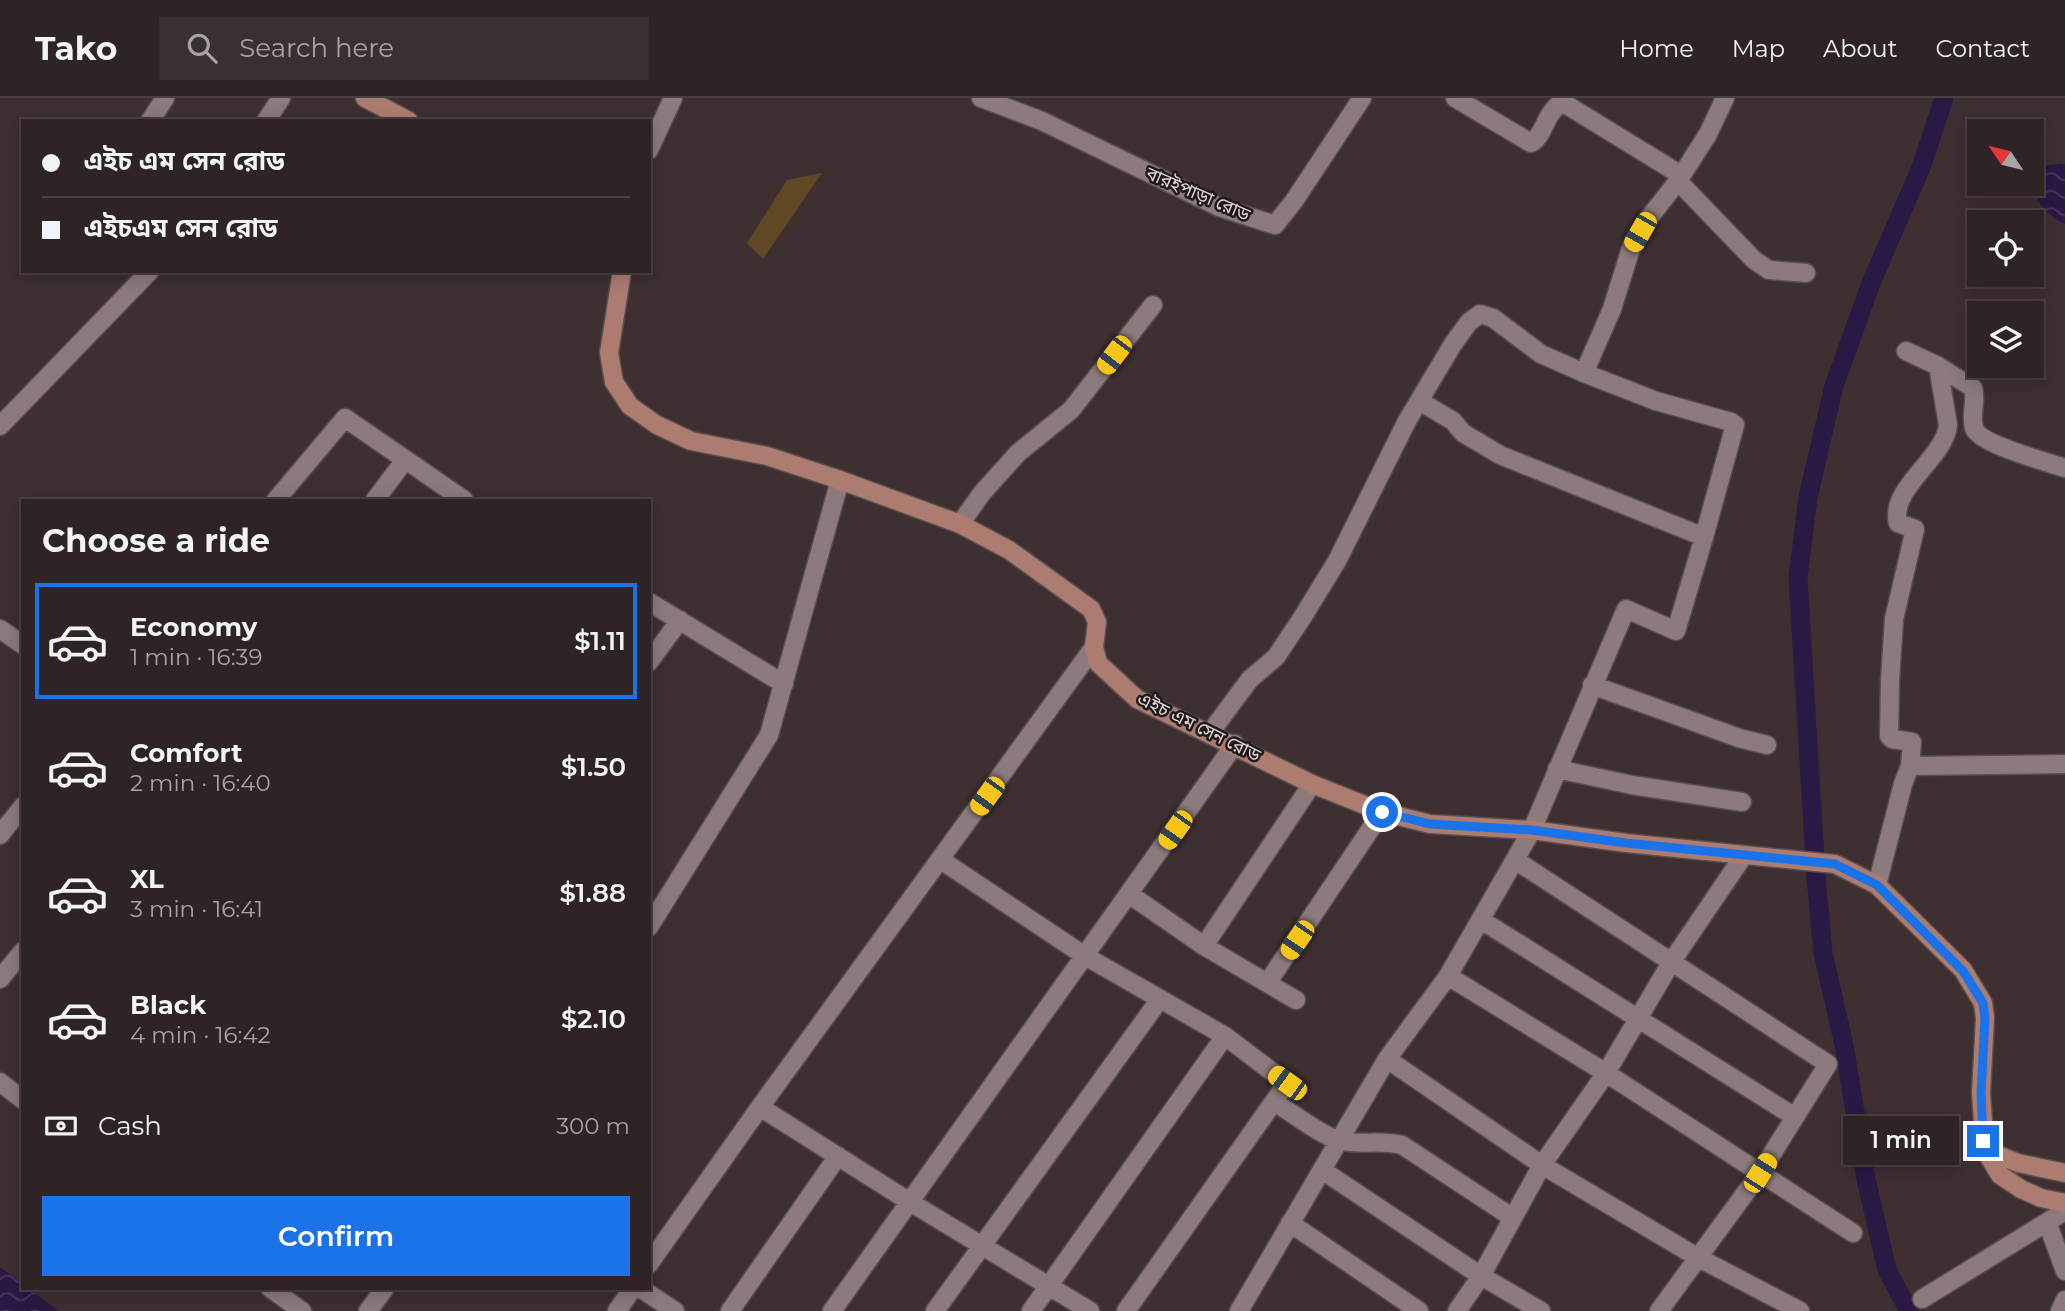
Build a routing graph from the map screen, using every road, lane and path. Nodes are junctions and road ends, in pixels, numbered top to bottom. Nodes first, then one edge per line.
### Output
1 (165, 98) edge
2 (281, 98) edge
3 (365, 98) edge
4 (673, 98) edge
5 (981, 98) edge
6 (1362, 98) edge
7 (1455, 98) edge
8 (1725, 98) edge
9 (150, 119) edge
10 (267, 119) edge
11 (405, 119) edge
12 (651, 146) edge
13 (1679, 178) junction
14 (148, 273) edge
15 (622, 273) edge
16 (1807, 273) dead end
17 (1153, 305) dead end
18 (1906, 351) dead end
19 (1938, 366) junction
20 (1584, 373) junction
21 (1421, 402) junction
22 (0, 426) edge
23 (405, 460) junction
24 (2065, 468) edge
25 (840, 480) junction
26 (277, 499) edge
27 (375, 499) edge
28 (463, 499) edge
29 (960, 524) junction
30 (1704, 537) junction
31 (651, 603) edge
32 (680, 620) junction
33 (0, 629) edge
34 (21, 644) edge
35 (1094, 647) junction
36 (651, 659) edge
37 (783, 684) junction
38 (1592, 685) junction
39 (1210, 733) junction
40 (1235, 744) junction
41 (1767, 745) dead end
42 (2065, 764) edge
43 (1910, 766) junction
44 (1557, 769) junction
45 (1312, 783) junction
46 (1742, 802) dead end
47 (21, 809) edge
48 (1382, 812) junction
49 (1532, 830) junction
50 (0, 835) edge
51 (1744, 855) junction
52 (941, 860) junction
53 (1515, 860) junction
54 (1877, 885) junction
55 (1129, 894) junction
56 (1481, 920) junction
57 (651, 924) edge
58 (1204, 946) junction
59 (21, 953) edge
60 (1085, 956) junction
61 (1672, 961) junction
62 (1448, 976) junction
63 (0, 979) edge
64 (1268, 982) junction
65 (1160, 999) junction
66 (1296, 1000) dead end
67 (1638, 1018) junction
68 (1225, 1036) junction
69 (1387, 1059) junction
70 (1606, 1073) junction
71 (0, 1082) edge
72 (21, 1096) edge
73 (1275, 1102) junction
74 (760, 1107) junction
75 (1795, 1117) junction
76 (1337, 1140) junction
77 (1985, 1150) junction
78 (838, 1156) junction
79 (1542, 1165) junction
80 (1322, 1170) junction
81 (1760, 1173) junction
82 (2065, 1173) edge
83 (911, 1202) junction
84 (2065, 1203) edge
85 (2065, 1211) edge
86 (1513, 1218) junction
87 (2047, 1222) junction
88 (1290, 1223) junction
89 (1853, 1233) dead end
90 (984, 1245) junction
91 (1697, 1257) junction
92 (651, 1261) edge
93 (2065, 1271) edge
94 (1481, 1276) junction
95 (1049, 1286) junction
96 (273, 1290) edge
97 (384, 1290) edge
98 (632, 1290) edge
99 (643, 1290) edge
100 (1922, 1299) dead end
101 (2065, 1300) edge
102 (1245, 1309) edge
103 (1661, 1310) edge
104 (302, 1311) edge
105 (368, 1311) edge
106 (617, 1311) edge
107 (675, 1311) edge
108 (730, 1311) edge
109 (832, 1311) edge
110 (934, 1311) edge
111 (1031, 1311) edge
112 (1090, 1311) edge
113 (1126, 1311) edge
114 (1419, 1311) edge
115 (1457, 1311) edge
116 (1541, 1311) edge
117 (1800, 1311) edge
118 (2060, 1311) edge

1 - 9 street
2 - 10 street
3 - 11 main road
4 - 12 street
5 - 6 street, বারইপাড়া রোড
7 - 13 street
8 - 13 street
13 - 16 street
13 - 20 street
14 - 22 street
15 - 25 main road, এইচ এম সেন রোড
17 - 29 street
18 - 19 street
19 - 24 street
19 - 43 street
20 - 21 street
20 - 30 street
21 - 30 street
21 - 39 street
23 - 26 street
23 - 27 street
23 - 28 street
25 - 29 main road, এইচ এম সেন রোড
25 - 37 street
29 - 35 main road, এইচ এম সেন রোড
30 - 38 street
31 - 32 street
32 - 36 street
32 - 37 street
33 - 34 street
35 - 39 main road, এইচ এম সেন রোড
35 - 52 street
37 - 57 street
38 - 41 street
38 - 44 street
39 - 40 main road, এইচ এম সেন রোড
40 - 45 main road, এইচ এম সেন রোড
40 - 55 street
42 - 43 street
43 - 54 street
44 - 46 street
44 - 49 street
45 - 48 main road, এইচ এম সেন রোড
45 - 58 street
47 - 50 street
48 - 49 main road, এইচ এম সেন রোড
48 - 64 street
49 - 51 main road, এইচ এম সেন রোড
49 - 53 street
51 - 54 main road, এইচ এম সেন রোড
51 - 61 street
52 - 60 street
52 - 74 street
53 - 56 street
53 - 61 street
54 - 77 main road
55 - 58 street
55 - 60 street
56 - 62 street
56 - 67 street
58 - 64 street
59 - 63 street
60 - 65 street
60 - 83 street
61 - 67 street
61 - 75 street
62 - 69 street
62 - 70 street
64 - 66 street
65 - 68 street
65 - 90 street
67 - 70 street
67 - 75 street
68 - 73 street
68 - 95 street
69 - 76 street
69 - 79 street
70 - 79 street
70 - 81 street
71 - 72 street
73 - 76 street
73 - 113 street
74 - 78 street
74 - 92 street
75 - 81 street
76 - 80 street
76 - 86 street
77 - 82 main road
77 - 84 main road
78 - 83 street
78 - 108 street
79 - 86 street
79 - 91 street
80 - 88 street
80 - 94 street
81 - 89 street
81 - 91 street
83 - 90 street
83 - 109 street
85 - 87 street
86 - 94 street
87 - 93 street
87 - 100 street
88 - 102 street
88 - 114 street
90 - 95 street
90 - 110 street
91 - 103 street
91 - 117 street
94 - 115 street
94 - 116 street
95 - 111 street
95 - 112 street
96 - 104 street
97 - 105 street
98 - 106 street
99 - 107 street
101 - 118 street

